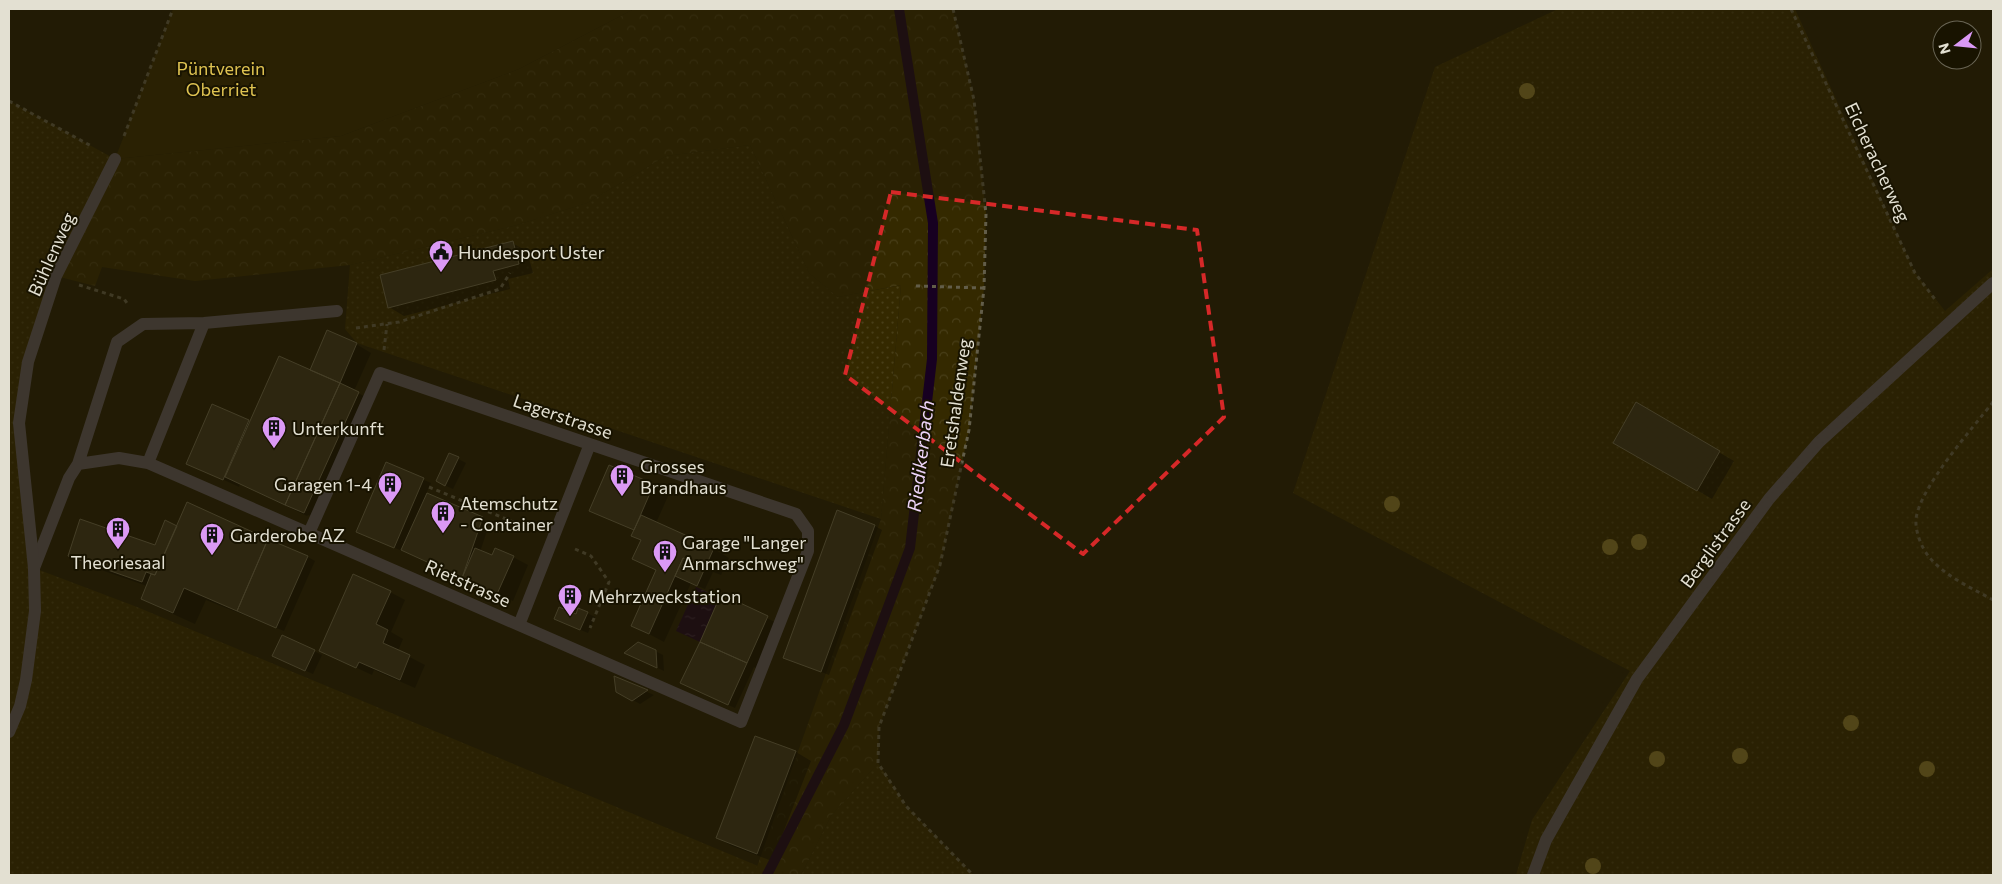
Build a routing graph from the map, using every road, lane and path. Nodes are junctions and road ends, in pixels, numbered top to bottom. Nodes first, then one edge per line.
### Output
1 (173, 9) edge
2 (953, 9) edge
3 (1791, 9) edge
4 (9, 101) edge
5 (115, 159) junction
6 (510, 272) dead end
7 (1993, 283) edge
8 (916, 286) dead end
9 (984, 288) junction
10 (89, 289) dead end
11 (337, 311) joint
12 (1951, 320) junction
13 (204, 322) junction
14 (143, 324) junction
15 (1993, 402) edge
16 (590, 444) junction
17 (148, 463) junction
18 (78, 464) junction
19 (429, 487) dead end
20 (309, 532) junction
21 (553, 539) junction
22 (34, 568) junction
23 (1993, 600) edge
24 (519, 625) junction
25 (590, 628) dead end
26 (741, 722) joint
27 (9, 732) edge
28 (974, 875) edge
29 (1533, 875) edge

1 - 5 path
2 - 9 path, Eretshaldenweg
3 - 12 path, Eicheracherweg
4 - 5 path
5 - 22 street, Bühlenweg
6 - 11 path
7 - 12 street, Berglistrasse
8 - 9 path
9 - 28 path, Eretshaldenweg
10 - 14 path
11 - 13 street
12 - 29 street, Berglistrasse
13 - 14 street
13 - 17 street
14 - 18 street
15 - 23 path
16 - 20 street, Lagerstrasse
16 - 21 street
16 - 26 street, Lagerstrasse
17 - 18 street, Rietstrasse
17 - 20 street, Rietstrasse
18 - 22 street
19 - 21 path
20 - 24 street, Rietstrasse
21 - 24 street
21 - 25 path
22 - 27 street, Bühlenweg
24 - 26 street, Rietstrasse

